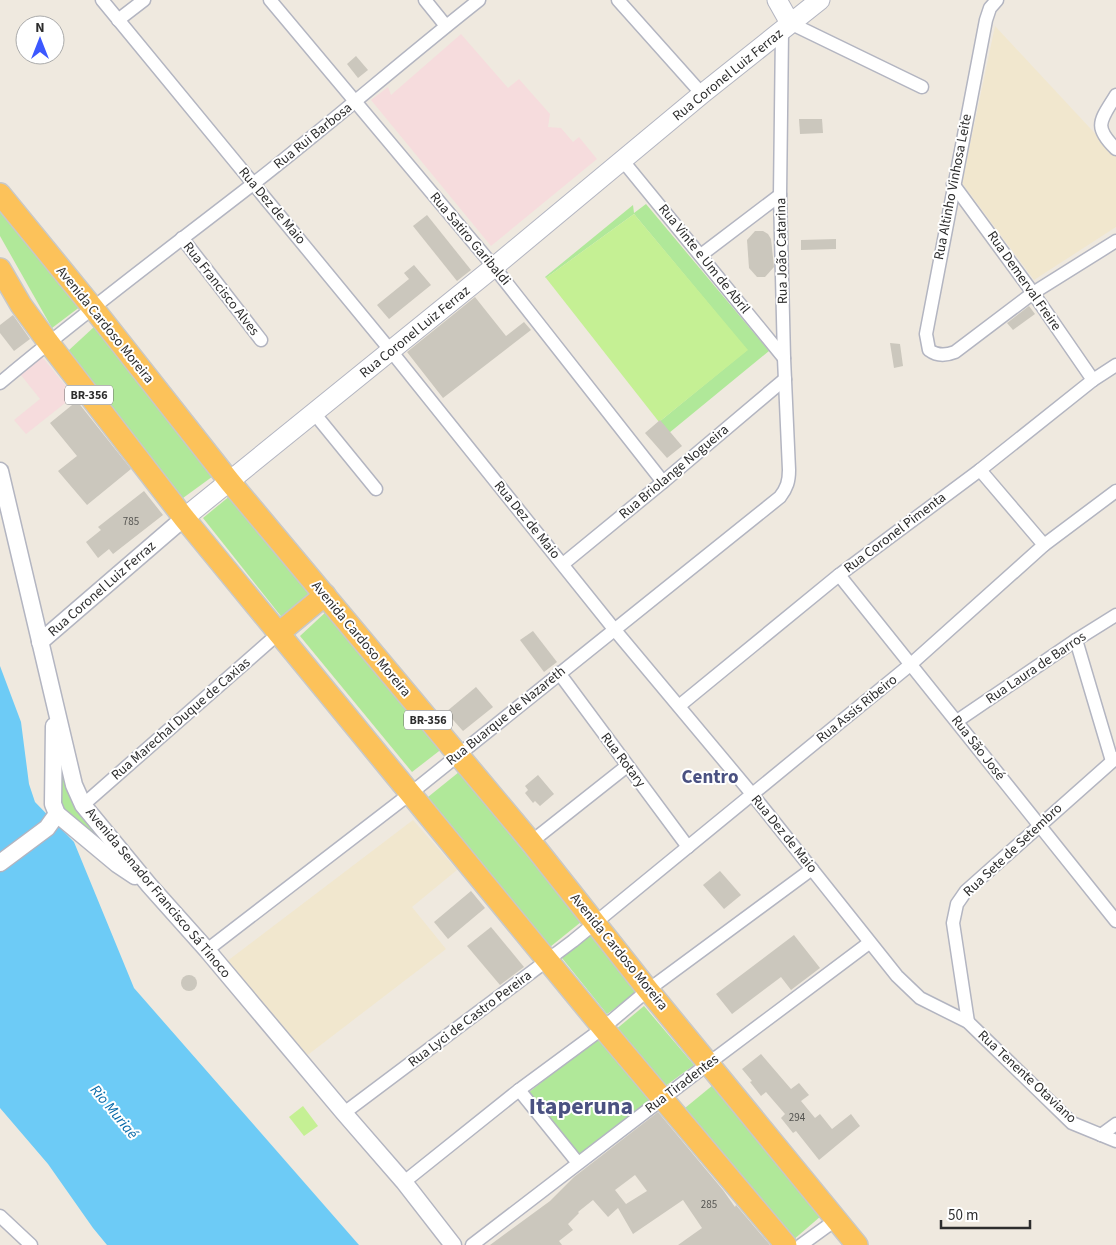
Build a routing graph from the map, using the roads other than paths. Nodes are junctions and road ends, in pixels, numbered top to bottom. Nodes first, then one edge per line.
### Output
1 (102, 0) edge
2 (144, 0) edge
3 (270, 0) edge
4 (425, 0) edge
5 (479, 0) edge
6 (618, 0) edge
7 (777, 0) edge
8 (820, 0) edge
9 (997, 0) edge
10 (118, 20) junction
11 (446, 26) junction
12 (786, 27) junction
13 (922, 87) dead end
14 (702, 94) junction
15 (1116, 95) edge
16 (355, 102) junction
17 (1116, 149) edge
18 (623, 161) junction
19 (253, 184) junction
20 (954, 184) junction
21 (0, 194) edge
22 (780, 194) junction
23 (182, 238) junction
24 (1116, 241) edge
25 (701, 255) junction
26 (494, 267) junction
27 (0, 269) edge
28 (1033, 293) junction
29 (93, 308) junction
30 (261, 340) dead end
31 (48, 342) junction
32 (391, 351) junction
33 (784, 358) junction
34 (1116, 365) edge
35 (785, 379) junction
36 (1093, 380) junction
37 (0, 383) edge
38 (314, 413) junction
39 (789, 470) joint
40 (980, 470) junction
41 (0, 471) edge
42 (230, 482) junction
43 (663, 482) junction
44 (376, 489) dead end
45 (1116, 491) edge
46 (184, 518) junction
47 (1044, 545) junction
48 (563, 564) junction
49 (839, 575) junction
50 (325, 595) junction
51 (1116, 615) edge
52 (614, 629) junction
53 (279, 633) junction
54 (1076, 640) junction
55 (40, 642) junction
56 (910, 665) junction
57 (559, 673) junction
58 (55, 702) junction
59 (679, 706) junction
60 (957, 721) junction
61 (457, 754) junction
62 (1114, 760) edge
63 (627, 766) junction
64 (411, 793) junction
65 (752, 794) junction
66 (83, 805) junction
67 (57, 814) junction
68 (1039, 825) junction
69 (531, 842) junction
70 (688, 847) junction
71 (0, 863) edge
72 (812, 869) junction
73 (149, 885) junction
74 (1116, 921) edge
75 (595, 923) junction
76 (869, 943) junction
77 (207, 950) junction
78 (548, 961) junction
79 (648, 990) junction
80 (968, 1022) junction
81 (603, 1028) junction
82 (710, 1062) junction
83 (519, 1090) junction
84 (664, 1098) junction
85 (344, 1113) junction
86 (1116, 1124) edge
87 (1101, 1135) junction
88 (1116, 1141) edge
89 (578, 1163) junction
90 (404, 1182) junction
91 (0, 1216) edge
92 (837, 1219) junction
93 (31, 1245) edge
94 (453, 1245) edge
95 (472, 1245) edge
96 (786, 1245) edge
97 (801, 1245) edge
98 (857, 1245) edge

1 - 10 street, Rua Dez de Maio
2 - 10 street
3 - 16 street, Rua Satiro Garibaldi
4 - 11 street
5 - 11 street, Rua Rui Barbosa
6 - 14 street
7 - 12 main road
8 - 12 main road, Rua Coronel Luiz Ferraz
9 - 20 street, Rua Altinho Vinhosa Leite
10 - 19 street, Rua Dez de Maio
11 - 16 street, Rua Rui Barbosa
12 - 13 street
12 - 14 main road, Rua Coronel Luiz Ferraz
12 - 22 street, Rua João Catarina
14 - 18 main road, Rua Coronel Luiz Ferraz
15 - 17 street
16 - 19 street, Rua Rui Barbosa
16 - 26 street, Rua Satiro Garibaldi
18 - 25 street, Rua Vinte e Um de Abril
18 - 26 main road, Rua Coronel Luiz Ferraz
19 - 23 street, Rua Rui Barbosa
19 - 32 street, Rua Dez de Maio
20 - 28 street, Rua Demerval Freire
20 - 28 street, Rua Altinho Vinhosa Leite
21 - 29 highway, Avenida Cardoso Moreira / BR-356
22 - 25 street
22 - 33 street, Rua João Catarina
23 - 29 street, Rua Rui Barbosa
23 - 30 street, Rua Francisco Alves
24 - 28 street
25 - 33 street, Rua Vinte e Um de Abril
26 - 32 main road, Rua Coronel Luiz Ferraz
26 - 43 street, Rua Satiro Garibaldi
27 - 31 highway, BR-356
28 - 36 street, Rua Demerval Freire
29 - 31 street, Rua Rui Barbosa
29 - 42 highway, Avenida Cardoso Moreira / BR-356
31 - 37 street, Rua Rui Barbosa
31 - 46 highway, BR-356
32 - 38 main road, Rua Coronel Luiz Ferraz
32 - 48 street, Rua Dez de Maio
33 - 35 street, Rua João Catarina
34 - 36 street, Rua Coronel Pimenta
35 - 39 street, Rua João Catarina
35 - 43 street, Rua Briolange Nogueira
36 - 40 street, Rua Coronel Pimenta
38 - 42 main road, Rua Coronel Luiz Ferraz
38 - 44 street
39 - 52 street, Rua Buarque de Nazareth
40 - 47 street
40 - 49 street, Rua Coronel Pimenta
41 - 55 street, Avenida Senador Francisco Sá Tinoco
42 - 46 main road, Rua Coronel Luiz Ferraz
42 - 50 highway, Avenida Cardoso Moreira / BR-356
43 - 48 street, Rua Briolange Nogueira
45 - 47 street, Rua Assis Ribeiro
46 - 53 highway, BR-356
46 - 55 street, Rua Coronel Luiz Ferraz
47 - 56 street, Rua Assis Ribeiro
48 - 52 street, Rua Dez de Maio
49 - 56 street, Rua São José
49 - 59 street, Rua Coronel Pimenta
50 - 53 highway
50 - 61 highway, Avenida Cardoso Moreira / BR-356
51 - 54 street, Rua Laura de Barros
52 - 57 street, Rua Buarque de Nazareth
52 - 59 street, Rua Dez de Maio
53 - 64 highway, BR-356
53 - 66 street, Rua Marechal Duque de Caxias
54 - 60 street, Rua Laura de Barros
54 - 62 street
55 - 58 street, Avenida Senador Francisco Sá Tinoco
56 - 60 street, Rua São José
56 - 65 street, Rua Assis Ribeiro
57 - 61 street, Rua Buarque de Nazareth
57 - 63 street, Rua Rotary
58 - 66 street, Avenida Senador Francisco Sá Tinoco
58 - 67 street
59 - 65 street, Rua Dez de Maio
60 - 68 street, Rua São José
61 - 64 street, Rua Buarque de Nazareth
61 - 69 highway, Avenida Cardoso Moreira / BR-356
62 - 68 street, Rua Sete de Setembro
63 - 69 street
63 - 70 street, Rua Rotary
64 - 77 street, Rua Buarque de Nazareth
64 - 78 highway, BR-356
65 - 70 street, Rua Assis Ribeiro
65 - 72 street, Rua Dez de Maio
66 - 73 street, Avenida Senador Francisco Sá Tinoco
67 - 71 street
67 - 73 street
68 - 74 street, Rua São José
68 - 80 street, Rua Sete de Setembro
69 - 75 highway, Avenida Cardoso Moreira / BR-356
70 - 75 street, Rua Assis Ribeiro
72 - 76 street, Rua Dez de Maio
72 - 79 street
73 - 77 street, Avenida Senador Francisco Sá Tinoco
75 - 78 street, Rua Lyci de Castro Pereira
75 - 79 highway, Avenida Cardoso Moreira / BR-356
76 - 80 street, Rua Dez de Maio
76 - 82 street, Rua Tiradentes
77 - 85 street, Avenida Senador Francisco Sá Tinoco
78 - 81 highway, BR-356
78 - 85 street, Rua Lyci de Castro Pereira
79 - 81 street
79 - 82 highway, Avenida Cardoso Moreira / BR-356
80 - 87 street, Rua Tenente Otaviano
81 - 83 street
81 - 84 highway, BR-356
82 - 84 street, Rua Tiradentes
82 - 92 highway, Avenida Cardoso Moreira / BR-356
83 - 89 street
83 - 90 street
84 - 89 street, Rua Tiradentes
84 - 96 highway, BR-356
85 - 90 street, Avenida Senador Francisco Sá Tinoco
86 - 87 street
87 - 88 street, Rua Tenente Otaviano
89 - 95 street, Rua Tiradentes
90 - 94 street, Avenida Senador Francisco Sá Tinoco
91 - 93 street
92 - 97 street
92 - 98 highway, Avenida Cardoso Moreira / BR-356

